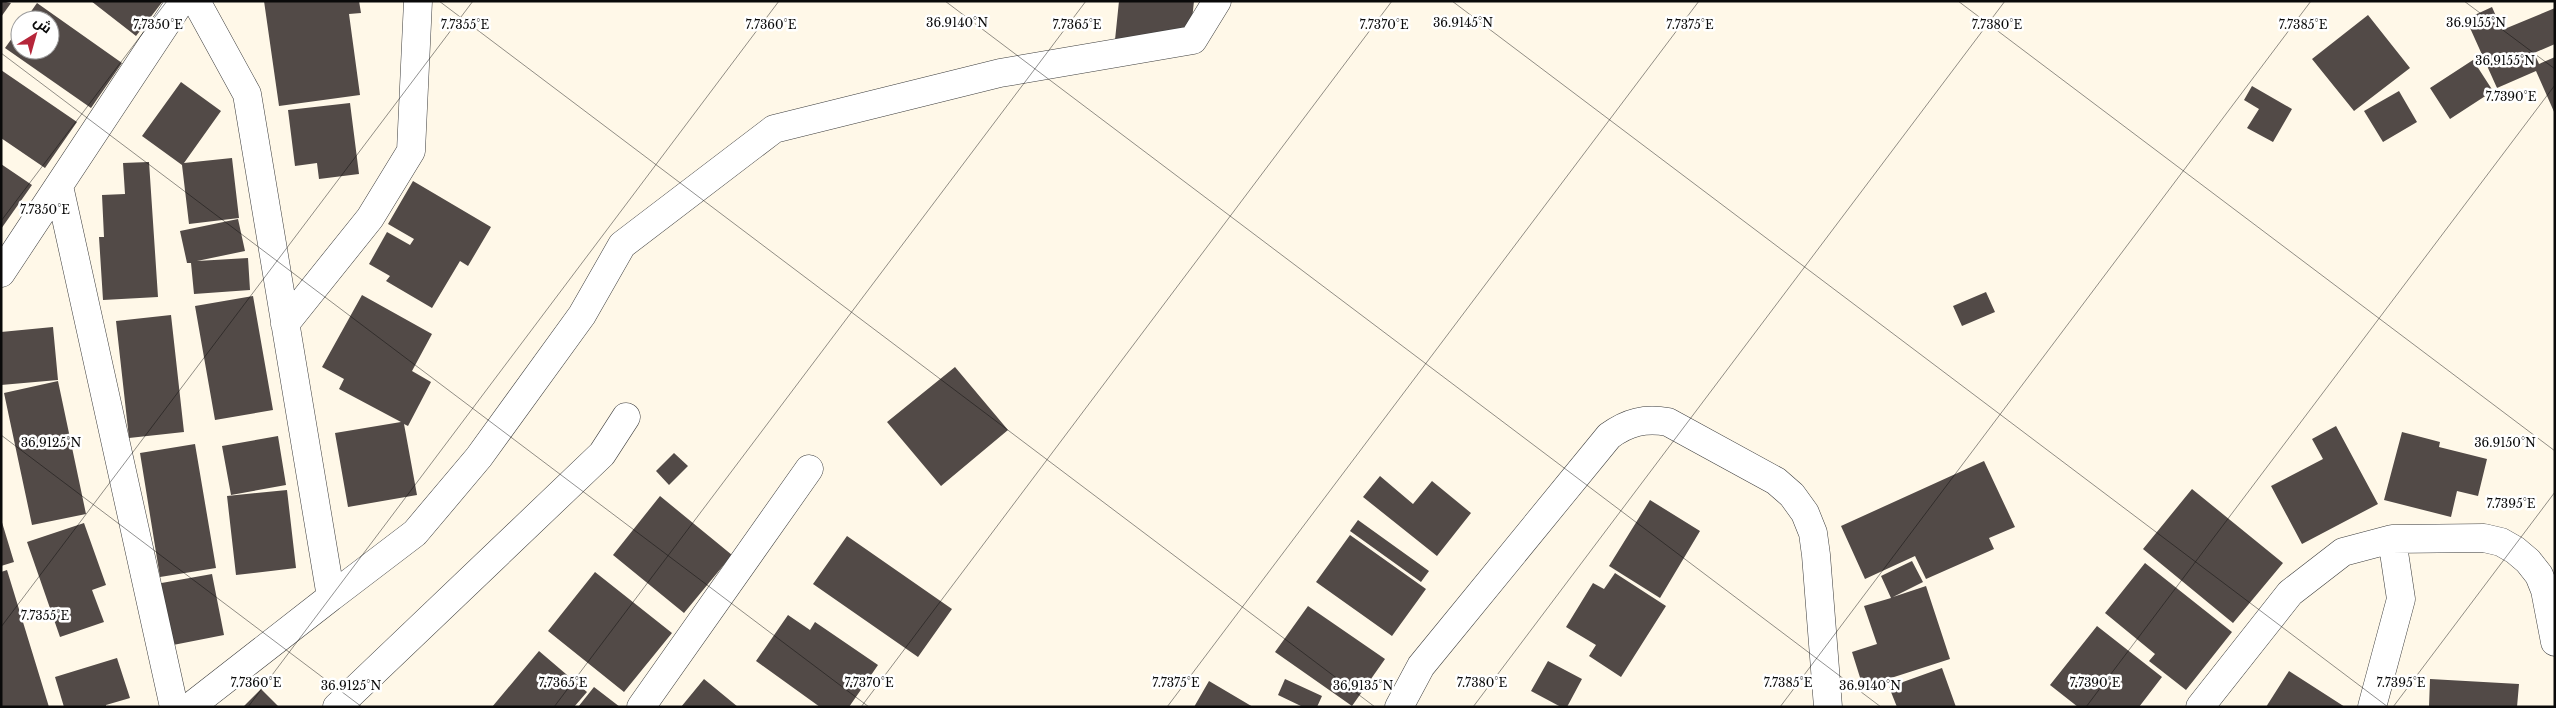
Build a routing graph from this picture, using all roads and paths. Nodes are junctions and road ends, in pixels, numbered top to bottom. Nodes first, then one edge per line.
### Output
1 (181, 1) edge
2 (196, 1) edge
3 (418, 1) edge
4 (1217, 1) edge
5 (58, 186) junction
6 (1, 273) edge
7 (285, 324) junction
8 (626, 417) dead end
9 (809, 469) dead end
10 (2392, 539) junction
11 (331, 597) junction
12 (2555, 642) edge
13 (174, 707) edge
14 (190, 707) edge
15 (337, 707) edge
16 (641, 707) edge
17 (1399, 707) edge
18 (1828, 707) edge
19 (2200, 707) edge
20 (2372, 707) edge

1 - 5 street
2 - 7 street
3 - 7 street
4 - 11 street
5 - 6 street
5 - 13 street
7 - 11 street
8 - 15 street
9 - 16 street
10 - 12 street
10 - 19 street
10 - 20 street
11 - 14 street
17 - 18 street

